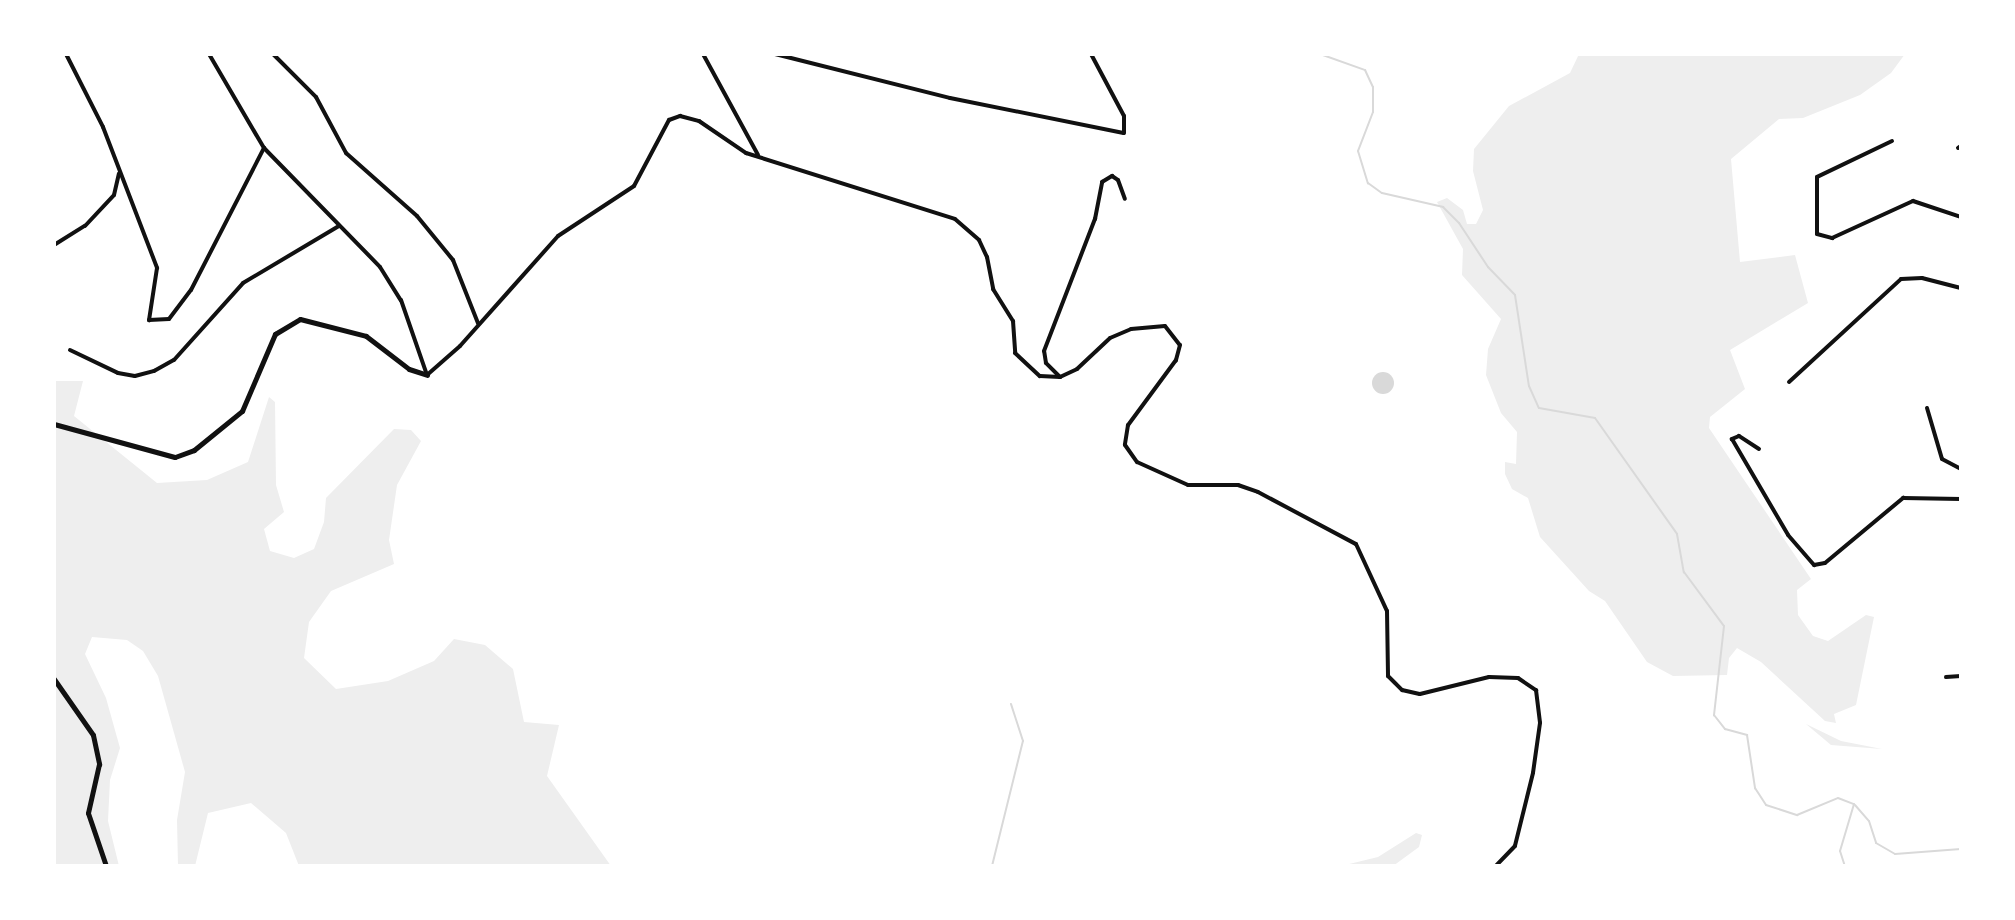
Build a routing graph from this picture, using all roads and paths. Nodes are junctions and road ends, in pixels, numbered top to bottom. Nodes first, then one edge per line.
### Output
1 (66, 54) edge
2 (209, 54) edge
3 (273, 54) edge
4 (703, 54) edge
5 (775, 54) edge
6 (1091, 54) edge
7 (1892, 141) dead end
8 (264, 148) junction
9 (760, 157) junction
10 (120, 172) junction
11 (1125, 199) dead end
12 (1961, 217) edge
13 (339, 226) junction
14 (54, 245) edge
15 (1961, 288) edge
16 (478, 323) junction
17 (70, 350) dead end
18 (427, 375) junction
19 (1060, 377) junction
20 (1789, 382) dead end
21 (1927, 408) dead end
22 (54, 424) edge
23 (1759, 449) dead end
24 (1961, 469) edge
25 (1961, 480) edge
26 (1961, 488) edge
27 (1961, 499) edge
28 (1961, 676) edge
29 (1946, 677) dead end
30 (54, 679) edge
31 (106, 866) edge
32 (1496, 866) edge

1 - 10 street
2 - 8 street
3 - 16 street
4 - 9 street
5 - 6 street
7 - 12 street
8 - 10 street
8 - 13 street
9 - 16 street
9 - 19 street
10 - 14 street
11 - 19 street
13 - 17 street
13 - 18 street
15 - 20 street
16 - 18 street
18 - 22 street
19 - 32 street
21 - 24 street
23 - 27 street
25 - 26 street
28 - 29 street
30 - 31 street

